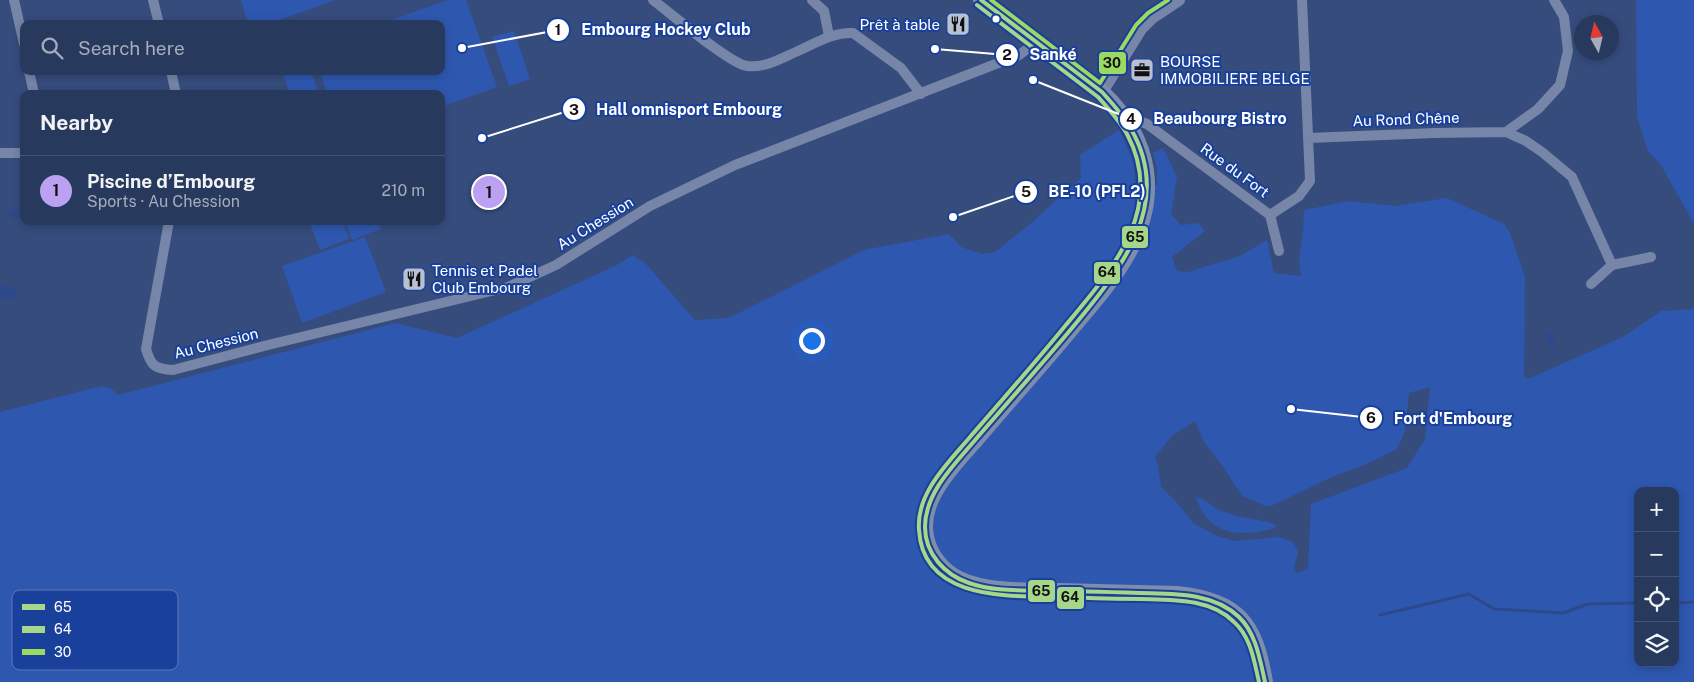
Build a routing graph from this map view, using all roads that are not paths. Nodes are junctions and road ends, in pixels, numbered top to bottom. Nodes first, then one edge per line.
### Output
1 (14, 0) edge
2 (153, 0) edge
3 (653, 0) edge
4 (812, 0) edge
5 (982, 0) edge
6 (1179, 0) edge
7 (1302, 0) edge
8 (1554, 0) edge
9 (158, 20) edge
10 (20, 26) edge
11 (829, 36) junction
12 (1037, 42) junction
13 (30, 75) edge
14 (172, 75) edge
15 (33, 90) edge
16 (175, 90) edge
17 (1102, 92) junction
18 (921, 94) junction
19 (1124, 118) junction
20 (1506, 132) junction
21 (1308, 138) junction
22 (0, 152) edge
23 (20, 153) edge
24 (1270, 215) junction
25 (168, 225) edge
26 (1279, 251) dead end
27 (1650, 257) dead end
28 (1612, 265) junction
29 (1591, 284) dead end
30 (1266, 682) edge

1 - 10 street
2 - 9 street
3 - 11 street
4 - 11 street
5 - 12 main road
6 - 17 street
7 - 21 street
8 - 20 street
11 - 18 street
12 - 17 main road
12 - 18 street, Au Chession
13 - 15 street
14 - 16 street
17 - 19 main road
18 - 25 street, Au Chession
19 - 24 street, Rue du Fort
19 - 30 main road
20 - 21 street, Au Rond Chêne
20 - 28 street, Au Rond Chêne
21 - 24 street
22 - 23 street
24 - 26 street, Rue du Fort
27 - 28 street
28 - 29 street

